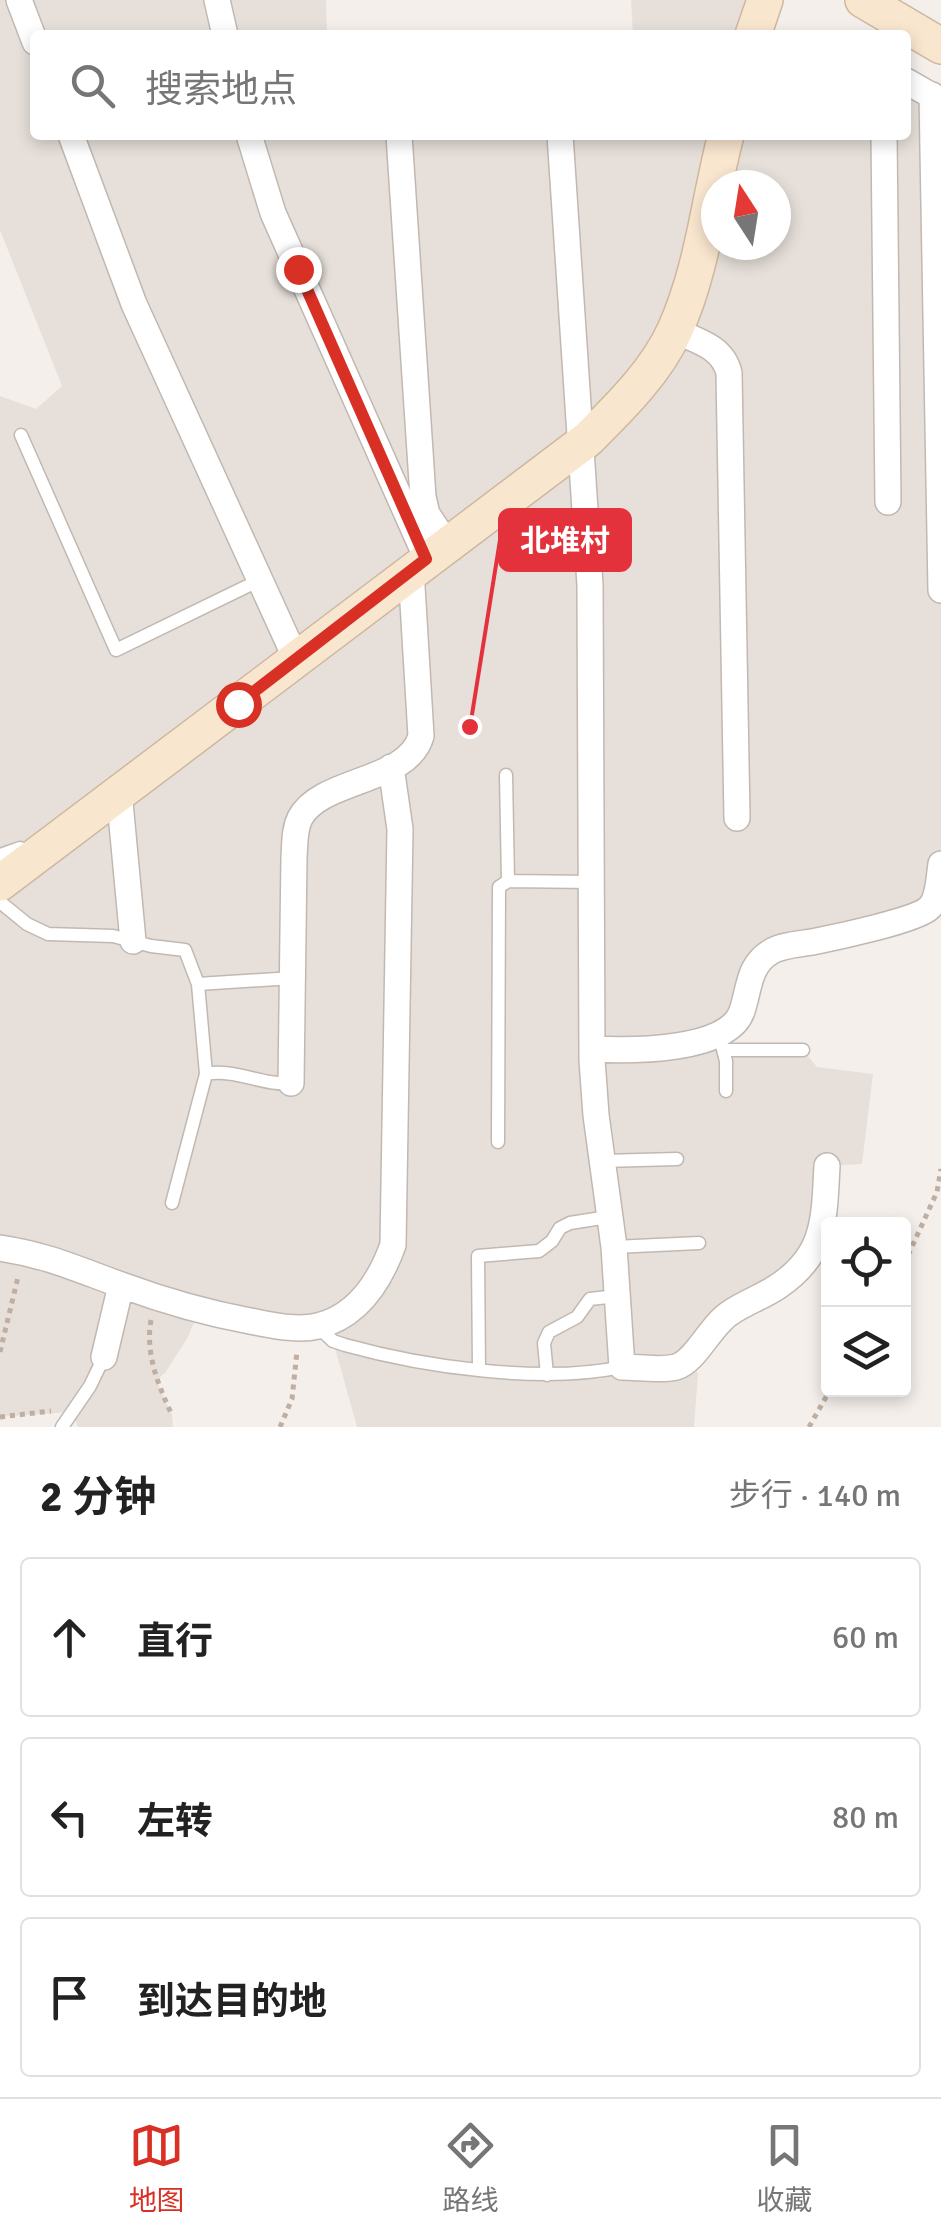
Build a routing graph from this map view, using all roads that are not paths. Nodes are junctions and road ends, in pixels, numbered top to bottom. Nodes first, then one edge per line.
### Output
1 (18, 0) edge
2 (218, 0) edge
3 (765, 0) edge
4 (863, 0) edge
5 (30, 30) edge
6 (224, 30) edge
7 (755, 30) edge
8 (941, 46) edge
9 (911, 84) edge
10 (936, 98) edge
11 (73, 140) edge
12 (251, 140) edge
13 (399, 140) edge
14 (560, 140) edge
15 (725, 140) edge
16 (884, 140) edge
17 (675, 331) junction
18 (21, 435) dead end
19 (582, 443) junction
20 (888, 502) dead end
21 (428, 558) junction
22 (260, 580) junction
23 (941, 590) edge
24 (296, 659) junction
25 (391, 767) junction
26 (506, 774) dead end
27 (119, 792) junction
28 (737, 818) dead end
29 (39, 853) junction
30 (0, 855) edge
31 (941, 864) edge
32 (508, 880) junction
33 (592, 882) junction
34 (0, 883) edge
35 (0, 902) edge
36 (133, 940) junction
37 (292, 978) junction
38 (198, 984) junction
39 (722, 1043) junction
40 (592, 1049) junction
41 (803, 1050) dead end
42 (206, 1074) junction
43 (291, 1083) joint
44 (726, 1090) dead end
45 (498, 1142) dead end
46 (677, 1159) dead end
47 (602, 1161) junction
48 (826, 1166) dead end
49 (172, 1203) dead end
50 (608, 1217) junction
51 (700, 1243) dead end
52 (614, 1247) junction
53 (12, 1250) edge
54 (121, 1285) junction
55 (617, 1296) junction
56 (307, 1327) junction
57 (104, 1357) joint
58 (622, 1367) junction
59 (479, 1368) junction
60 (547, 1376) junction
61 (62, 1427) edge

1 - 5 street
2 - 6 street
3 - 7 street
4 - 8 street
9 - 10 street
10 - 23 street
11 - 22 street
12 - 21 street
13 - 21 street
14 - 19 street
15 - 17 street
16 - 20 street
17 - 19 street
17 - 28 street
18 - 22 lane
19 - 21 street
19 - 33 street
21 - 24 street
21 - 25 street
22 - 24 street
24 - 27 street
25 - 37 street
25 - 56 street
26 - 32 lane
27 - 29 street
27 - 36 street
29 - 30 lane
29 - 34 street
31 - 39 street
32 - 33 lane
32 - 45 lane
33 - 40 street
35 - 36 lane
36 - 38 lane
37 - 38 lane
37 - 43 street
38 - 42 lane
39 - 40 street
39 - 41 lane
39 - 44 lane
40 - 47 street
42 - 43 lane
42 - 49 lane
46 - 47 lane
47 - 50 street
48 - 58 street
50 - 52 street
50 - 59 lane
51 - 52 lane
52 - 55 street
53 - 54 street
54 - 56 street
54 - 57 street
55 - 58 street
55 - 60 lane
56 - 59 lane
57 - 61 lane
58 - 60 lane
59 - 60 lane

